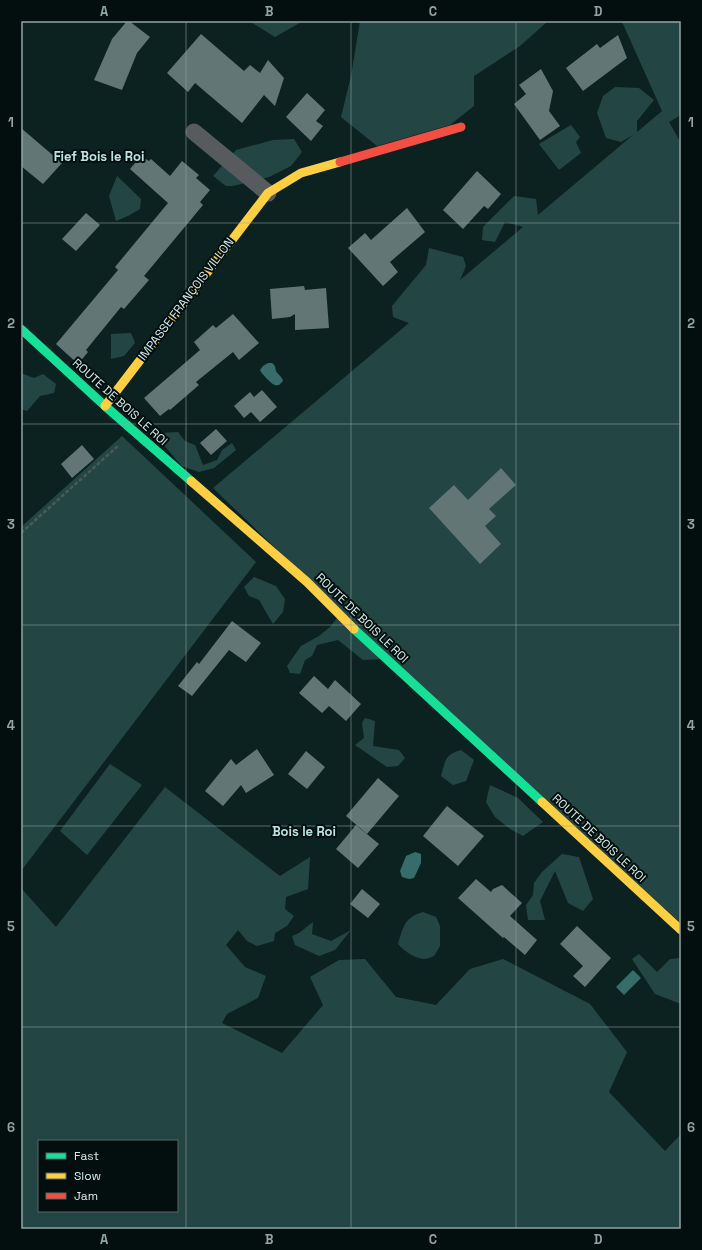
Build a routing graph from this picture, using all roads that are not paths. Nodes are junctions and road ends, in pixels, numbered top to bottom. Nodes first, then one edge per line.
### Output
1 (461, 127) dead end
2 (194, 132) dead end
3 (268, 193) junction
4 (21, 329) edge
5 (105, 406) junction
6 (681, 930) edge

1 - 3 street, IMPASSE FRANÇOIS VILLON
2 - 3 street
3 - 5 street, IMPASSE FRANÇOIS VILLON
4 - 5 street, ROUTE DE BOIS LE ROI
5 - 6 street, ROUTE DE BOIS LE ROI

